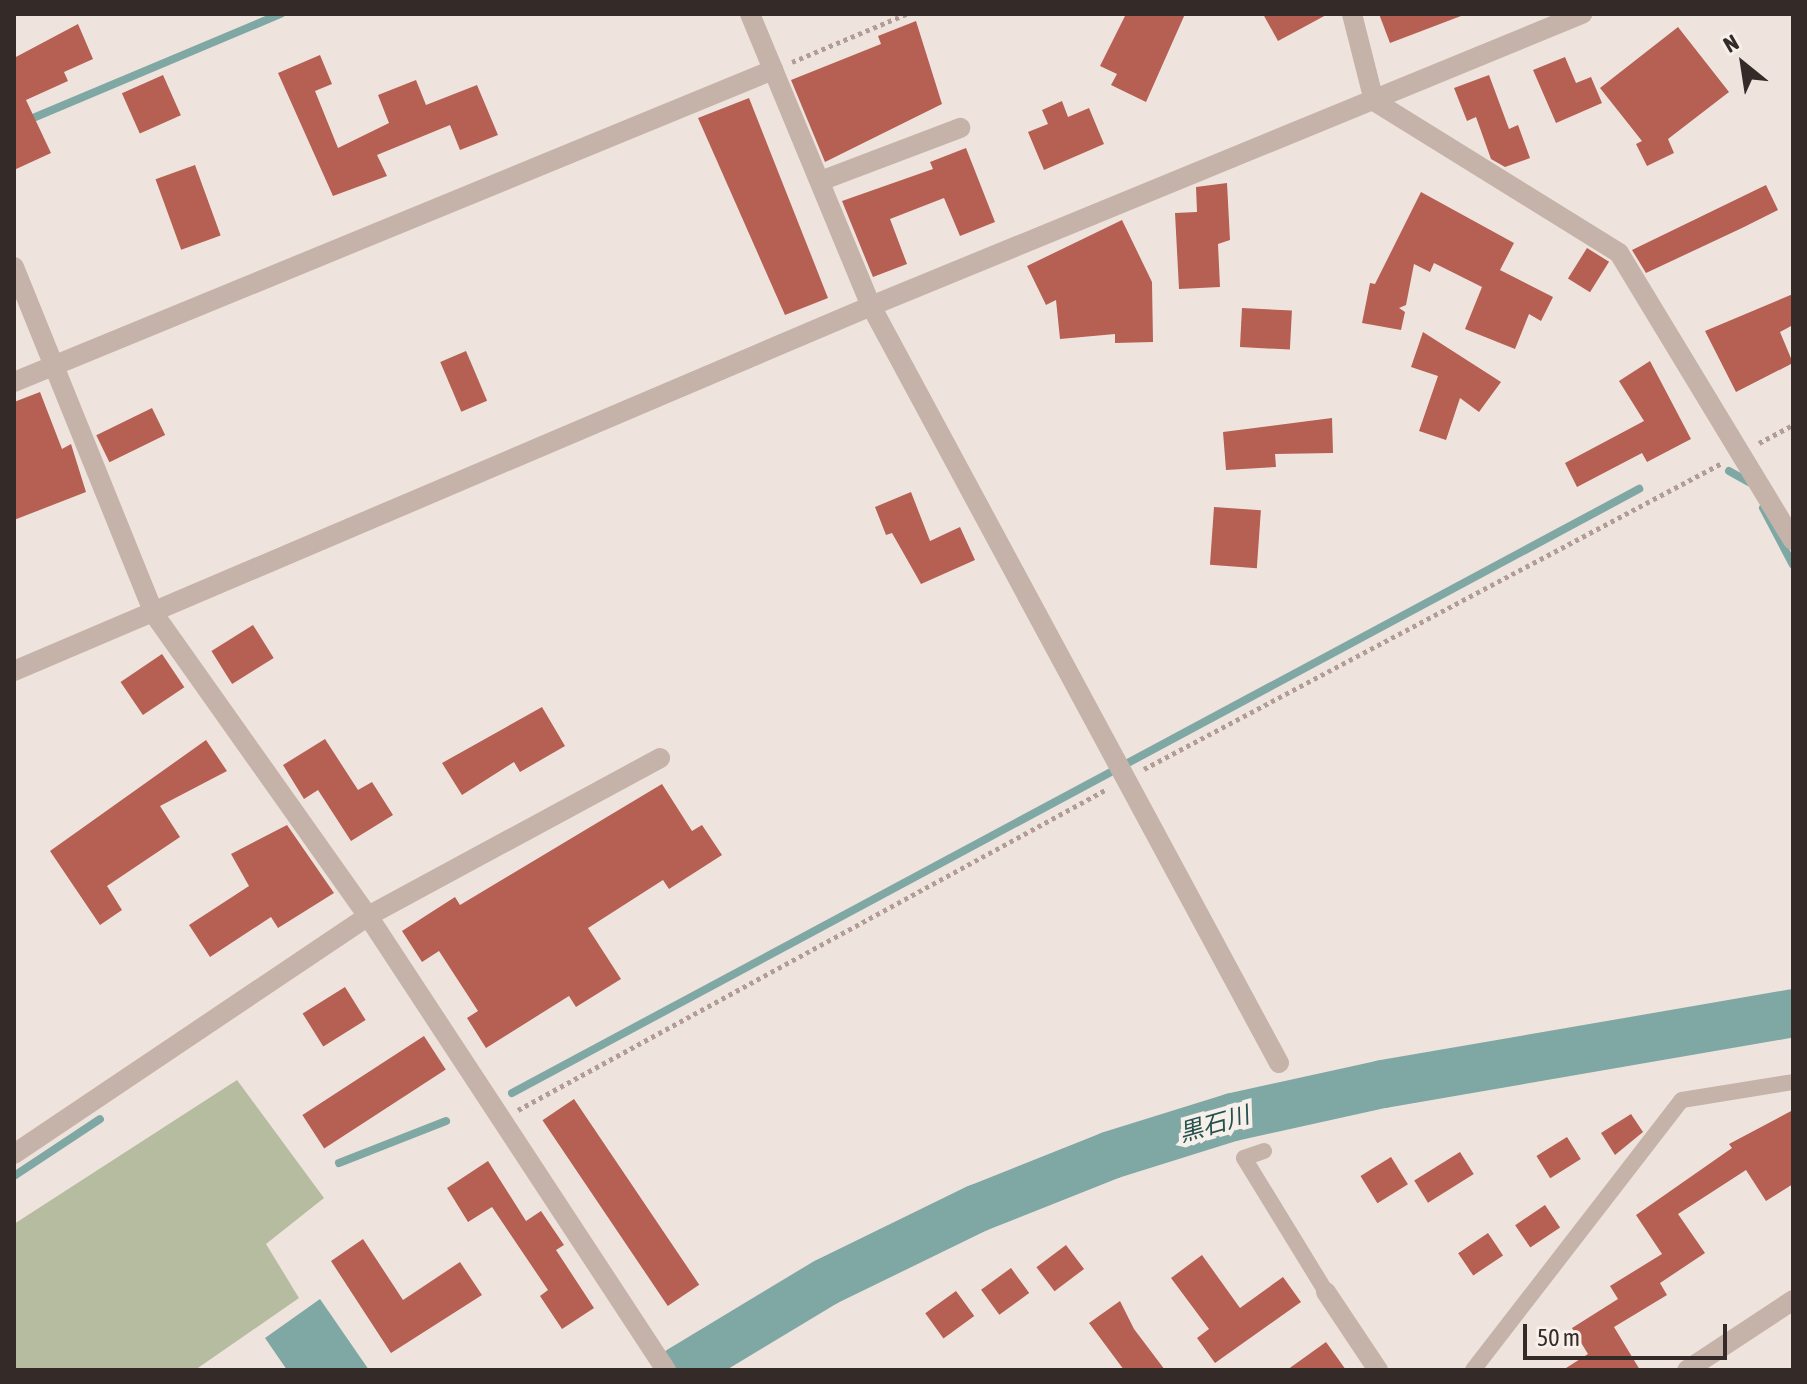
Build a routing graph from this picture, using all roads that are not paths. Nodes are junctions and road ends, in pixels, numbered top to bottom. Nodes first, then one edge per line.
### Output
1 (750, 14) edge
2 (1352, 14) edge
3 (1582, 14) edge
4 (773, 70) junction
5 (1374, 101) junction
6 (960, 128) dead end
7 (823, 180) junction
8 (14, 267) edge
9 (871, 306) junction
10 (55, 365) junction
11 (14, 382) edge
12 (1793, 540) edge
13 (154, 614) junction
14 (14, 671) edge
15 (660, 758) dead end
16 (368, 916) junction
17 (1279, 1063) dead end
18 (1793, 1082) edge
19 (1264, 1151) dead end
20 (14, 1154) edge
21 (1326, 1292) joint
22 (1793, 1300) edge
23 (666, 1370) edge
24 (1378, 1370) edge
25 (1473, 1370) edge
26 (1687, 1370) edge

1 - 4 street
2 - 5 street
3 - 5 street
4 - 7 street
4 - 10 street
5 - 9 street
5 - 12 street
6 - 7 street
7 - 9 street
8 - 10 street
9 - 13 street
9 - 17 street
10 - 11 street
10 - 13 street
13 - 14 street
13 - 16 street
15 - 16 street
16 - 20 street
16 - 23 street
18 - 25 lane
19 - 21 lane
21 - 24 street
22 - 26 street

